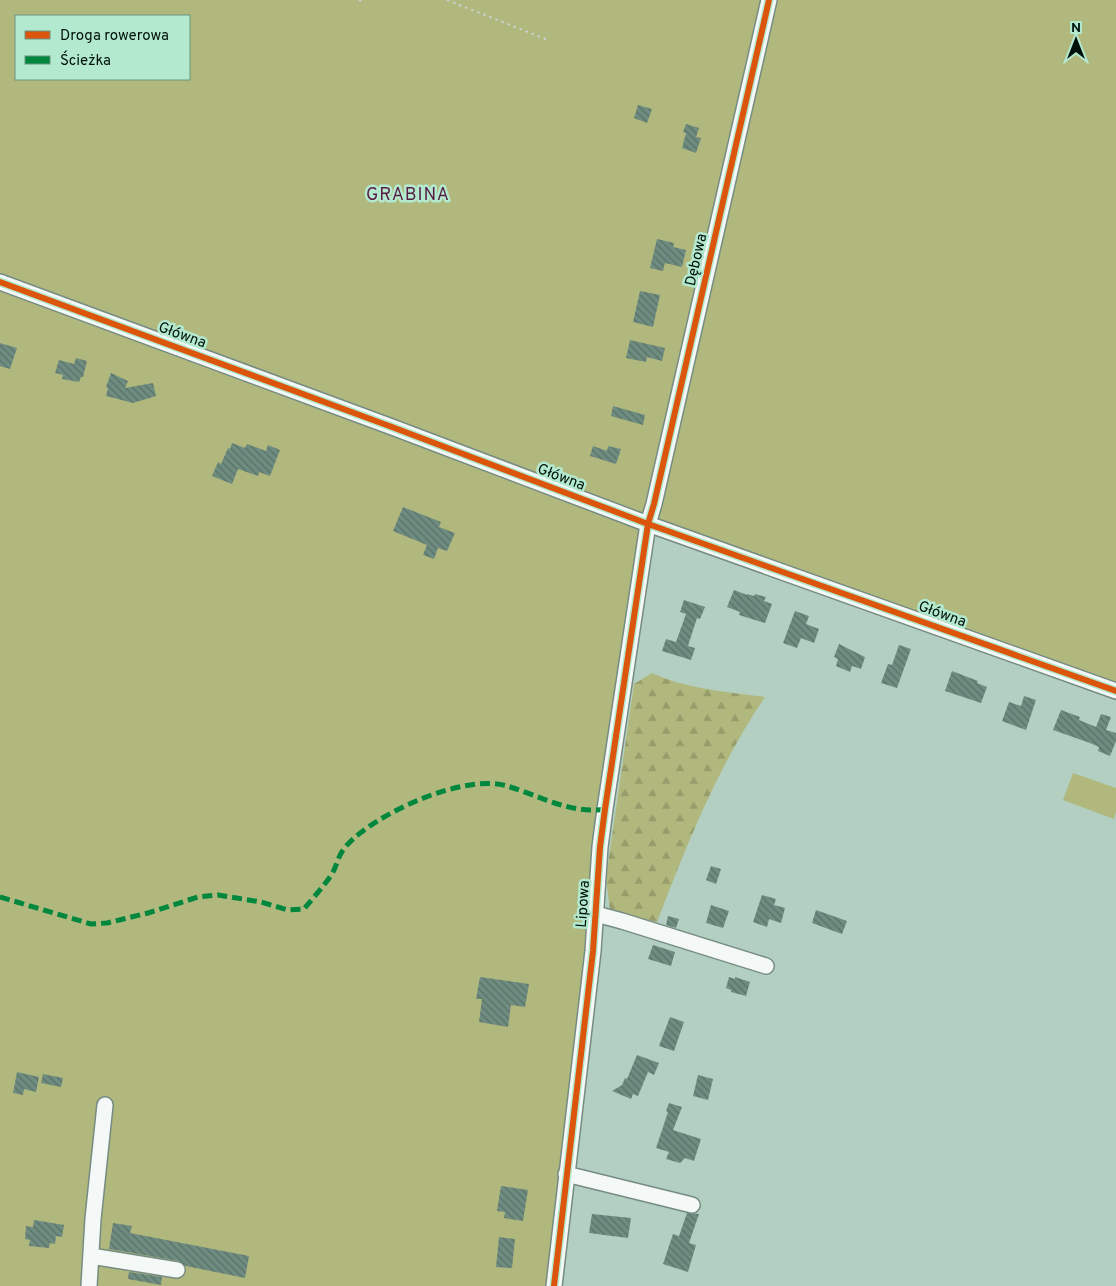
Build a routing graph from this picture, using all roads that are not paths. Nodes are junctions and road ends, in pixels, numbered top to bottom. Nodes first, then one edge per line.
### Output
1 (770, 0) edge
2 (0, 282) edge
3 (648, 524) junction
4 (1116, 691) edge
5 (596, 914) junction
6 (766, 966) dead end
7 (105, 1106) dead end
8 (566, 1174) junction
9 (692, 1205) dead end
10 (91, 1256) junction
11 (177, 1270) dead end
12 (89, 1286) edge
13 (554, 1286) edge

1 - 3 street, Dębowa
2 - 3 street, Główna
3 - 4 street, Główna
3 - 5 street, Lipowa
5 - 6 street
5 - 8 street, Lipowa
7 - 10 street
8 - 9 street
8 - 13 street, Lipowa
10 - 11 street
10 - 12 street

